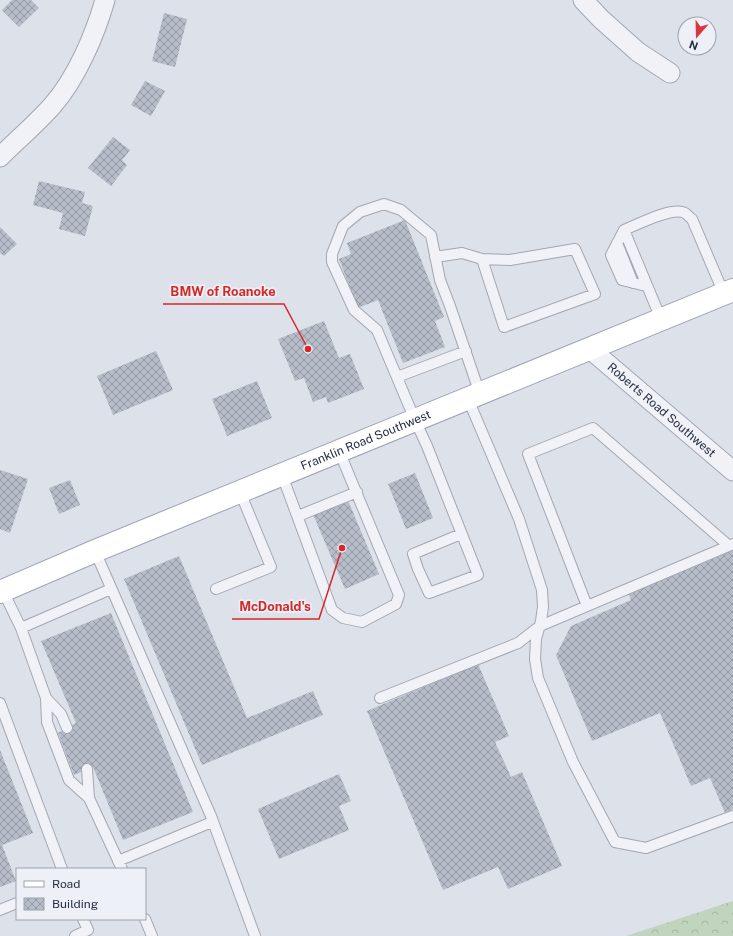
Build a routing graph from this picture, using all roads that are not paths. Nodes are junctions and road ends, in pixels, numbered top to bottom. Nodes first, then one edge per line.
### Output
1 (105, 0) edge
2 (583, 0) edge
3 (670, 73) dead end
4 (0, 157) edge
5 (624, 230) junction
6 (435, 258) junction
7 (482, 259) junction
8 (646, 286) junction
9 (729, 292) edge
10 (661, 319) junction
11 (590, 348) junction
12 (466, 351) junction
13 (397, 377) junction
14 (474, 396) junction
15 (415, 420) junction
16 (339, 451) junction
17 (733, 470) edge
18 (282, 475) junction
19 (240, 492) junction
20 (357, 492) junction
21 (298, 516) junction
22 (461, 534) junction
23 (731, 544) edge
24 (95, 551) junction
25 (111, 589) junction
26 (216, 589) dead end
27 (2, 591) edge
28 (587, 606) junction
29 (540, 626) junction
30 (21, 628) junction
31 (46, 698) junction
32 (380, 698) dead end
33 (0, 703) edge
34 (67, 728) dead end
35 (87, 769) dead end
36 (89, 798) junction
37 (733, 816) edge
38 (212, 822) junction
39 (120, 865) edge
40 (62, 868) edge
41 (16, 902) edge
42 (0, 910) edge
43 (83, 920) edge
44 (145, 920) edge
45 (75, 936) edge
46 (152, 936) edge
47 (255, 936) edge

1 - 4 street
2 - 3 street
5 - 8 lane
5 - 8 lane
5 - 9 lane
6 - 7 lane
6 - 12 lane
6 - 13 lane
7 - 7 lane
8 - 10 lane
9 - 10 main road, Franklin Road Southwest
10 - 11 main road, Franklin Road Southwest
11 - 14 main road, Franklin Road Southwest
11 - 17 street, Roberts Road Southwest
12 - 13 lane
12 - 14 lane
13 - 15 lane
14 - 15 main road, Franklin Road Southwest
14 - 29 lane
15 - 16 main road, Franklin Road Southwest
15 - 22 lane
16 - 18 main road, Franklin Road Southwest
16 - 20 lane
18 - 19 main road, Franklin Road Southwest
18 - 21 lane
19 - 24 main road, Franklin Road Southwest
19 - 26 lane
20 - 21 lane
20 - 21 lane
22 - 22 lane
23 - 28 lane
23 - 28 lane
24 - 25 lane
24 - 27 main road, Franklin Road Southwest
25 - 30 lane
25 - 38 lane
27 - 30 lane
28 - 29 lane
29 - 32 lane
29 - 37 lane
30 - 31 lane
31 - 34 lane
31 - 36 lane
33 - 40 lane
35 - 36 lane
36 - 39 lane
38 - 39 lane
38 - 47 lane
41 - 42 lane
43 - 45 lane
44 - 46 lane

